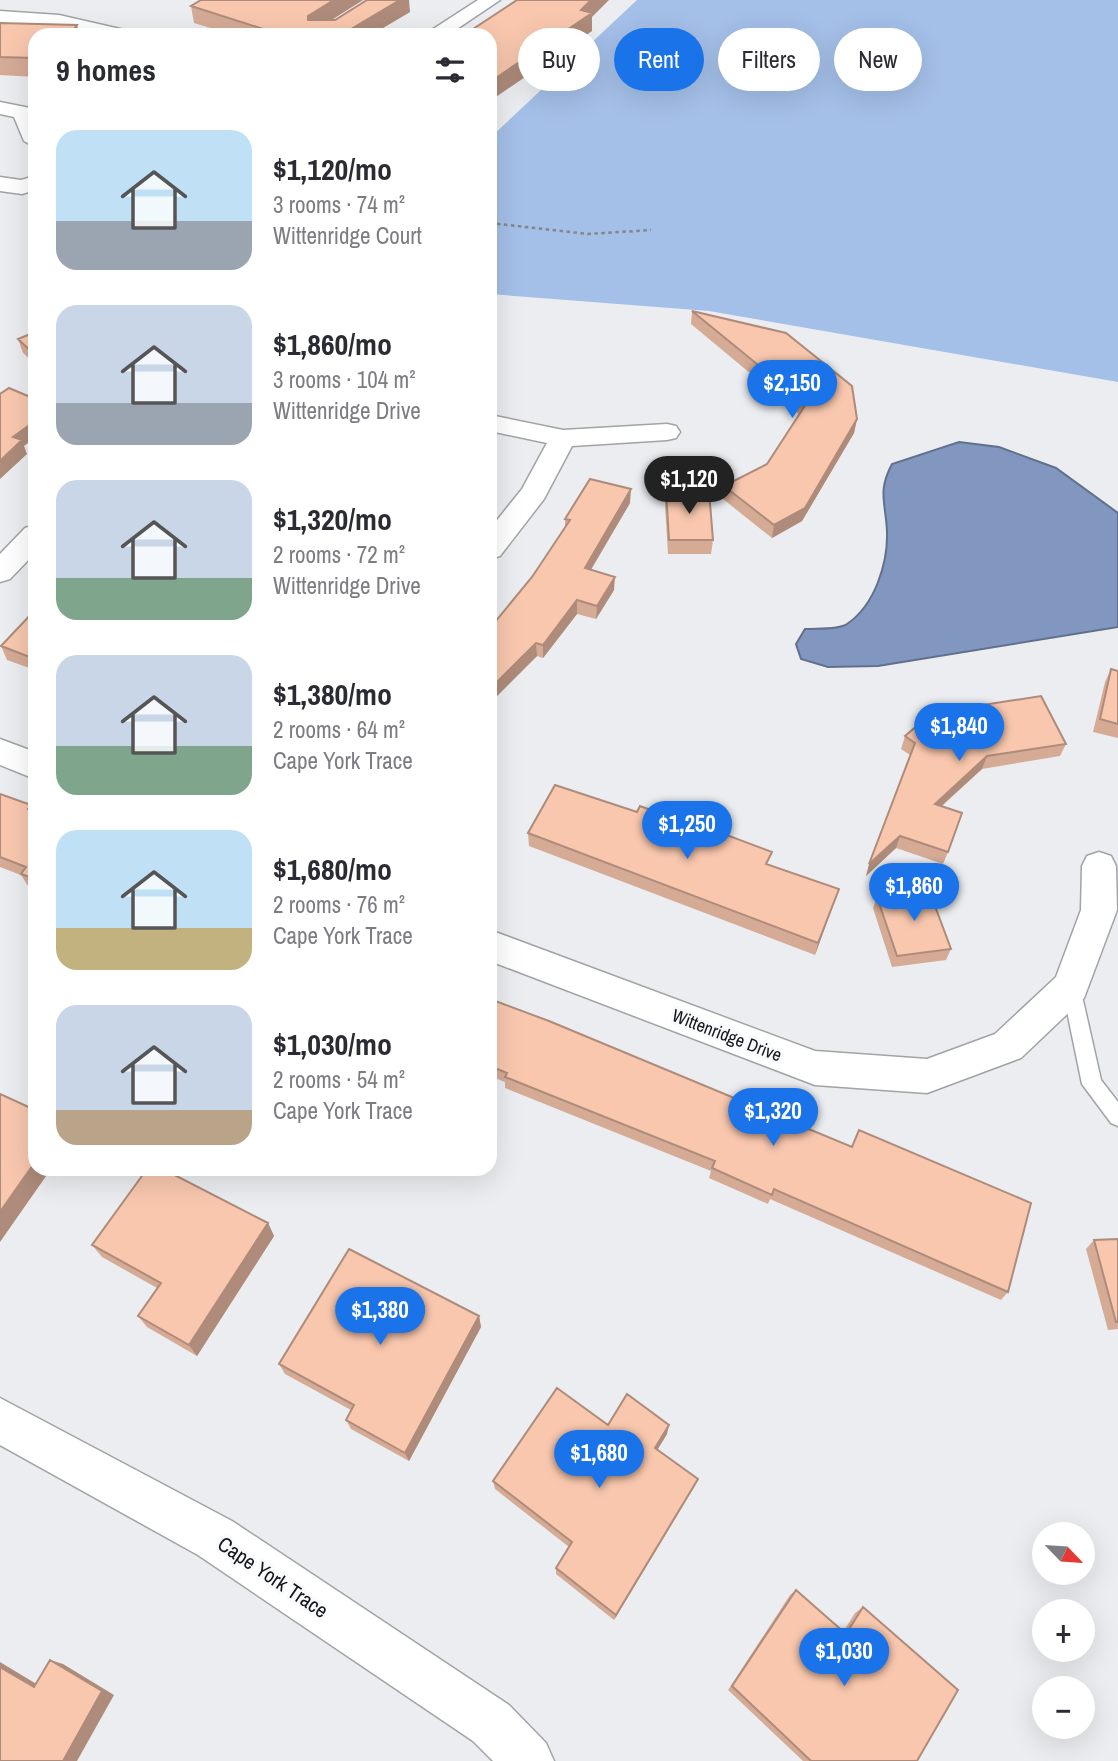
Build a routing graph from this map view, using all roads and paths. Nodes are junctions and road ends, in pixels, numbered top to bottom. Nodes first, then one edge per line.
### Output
1 (40, 0) edge
2 (491, 0) edge
3 (0, 17) edge
4 (27, 17) junction
5 (85, 28) edge
6 (445, 28) edge
7 (0, 108) edge
8 (28, 124) edge
9 (0, 184) edge
10 (28, 185) edge
11 (497, 222) edge
12 (651, 230) dead end
13 (497, 424) edge
14 (667, 432) dead end
15 (563, 438) junction
16 (497, 540) edge
17 (28, 542) edge
18 (0, 572) edge
19 (0, 751) edge
20 (28, 763) edge
21 (1099, 866) dead end
22 (497, 947) edge
23 (1071, 987) junction
24 (1118, 1118) edge
25 (0, 1420) edge
26 (528, 1761) edge

1 - 4 street
2 - 6 street
3 - 4 street
4 - 5 street
7 - 8 street
9 - 10 street
11 - 12 path
13 - 15 street
14 - 15 street
15 - 16 street
17 - 18 street
19 - 20 street
21 - 23 street, Wittenridge Drive
22 - 23 street, Wittenridge Drive
23 - 24 lane
25 - 26 street, Cape York Trace

